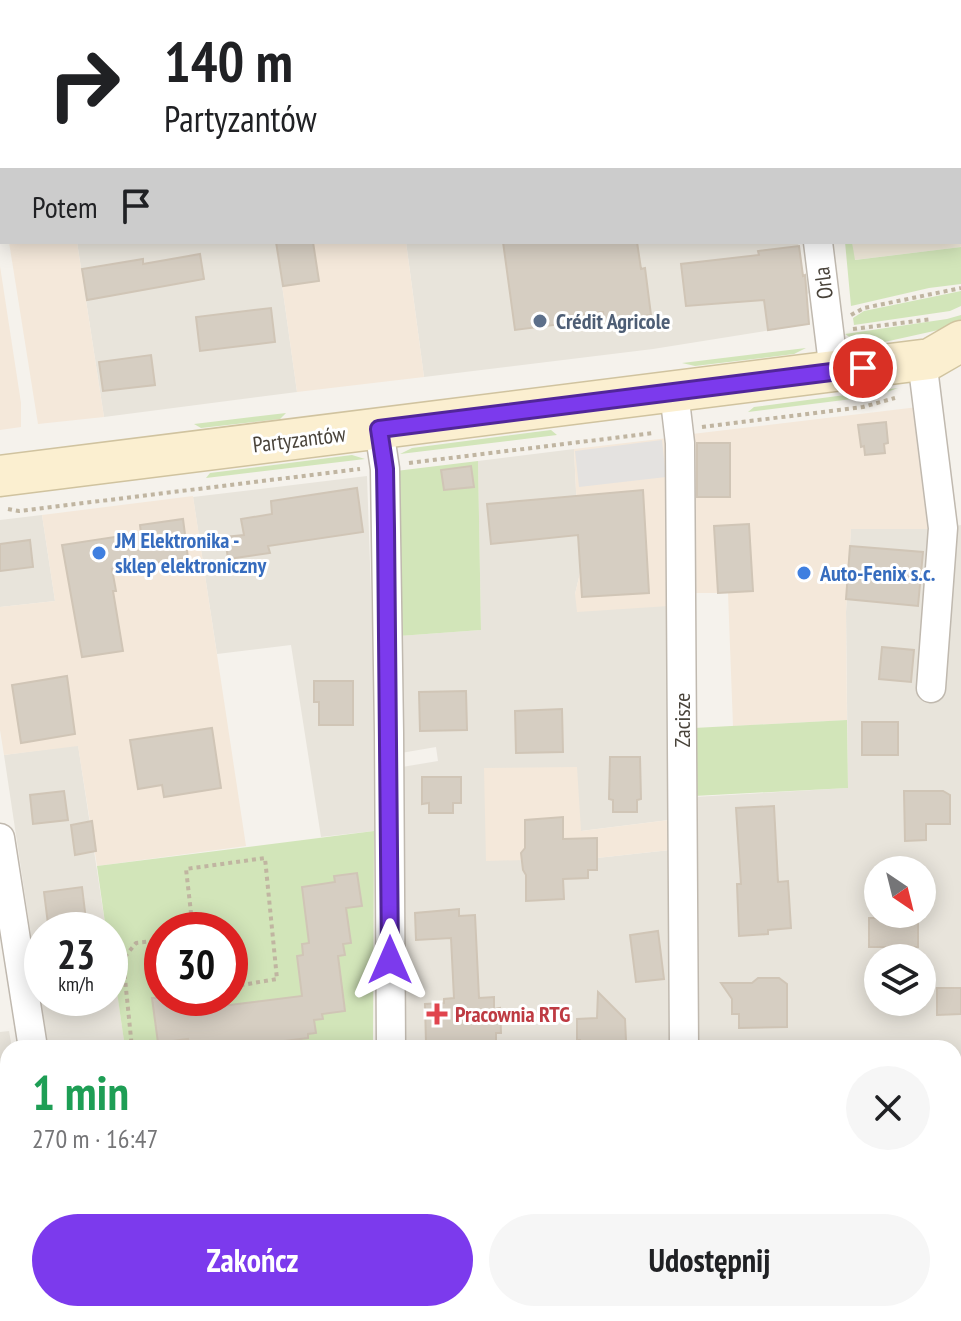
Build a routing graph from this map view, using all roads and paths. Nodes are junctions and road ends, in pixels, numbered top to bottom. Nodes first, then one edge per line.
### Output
1 (818, 244) edge
2 (961, 288) edge
3 (849, 317) dead end
4 (843, 331) dead end
5 (943, 349) edge
6 (834, 372) junction
7 (880, 403) dead end
8 (676, 411) junction
9 (382, 447) junction
10 (1, 490) edge
11 (931, 688) dead end
12 (0, 838) edge
13 (191, 912) edge
14 (144, 942) edge
15 (128, 953) edge
16 (248, 984) edge
17 (128, 1008) edge
18 (32, 1040) edge
19 (131, 1040) edge
20 (391, 1040) edge
21 (684, 1040) edge

1 - 6 street, Orla
2 - 3 path
4 - 5 path
5 - 6 main road, Partyzantów
5 - 11 street
6 - 8 main road, Partyzantów
7 - 8 path
8 - 9 main road, Partyzantów
8 - 9 path
8 - 21 street, Zacisze
9 - 10 main road, Partyzantów
9 - 10 path
9 - 20 street
12 - 18 street
13 - 16 path
14 - 15 path
17 - 19 path

